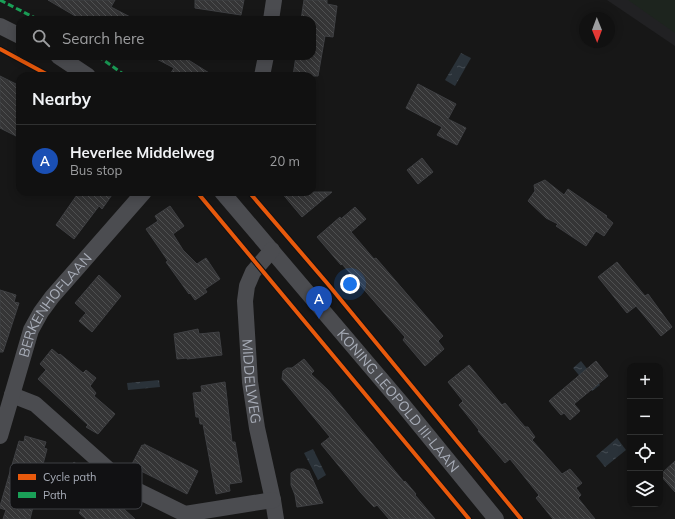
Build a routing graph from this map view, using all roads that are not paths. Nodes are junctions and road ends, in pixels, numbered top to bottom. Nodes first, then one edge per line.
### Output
1 (274, 0) edge
2 (272, 16) edge
3 (0, 26) edge
4 (16, 34) edge
5 (64, 60) edge
6 (265, 60) edge
7 (82, 72) edge
8 (263, 72) edge
9 (140, 196) edge
10 (231, 196) edge
11 (272, 250) junction
12 (12, 395) junction
13 (0, 436) edge
14 (101, 463) edge
15 (142, 493) edge
16 (273, 500) junction
17 (276, 519) edge
18 (496, 519) edge

1 - 2 street
3 - 4 street
5 - 7 street
6 - 8 street
9 - 12 street, BERKENHOFLAAN
10 - 11 street, KONING LEOPOLD III-LAAN
11 - 16 street, MIDDELWEG
11 - 18 street, KONING LEOPOLD III-LAAN
12 - 13 street, BERKENHOFLAAN
12 - 14 street
15 - 16 street
16 - 17 street, MIDDELWEG

